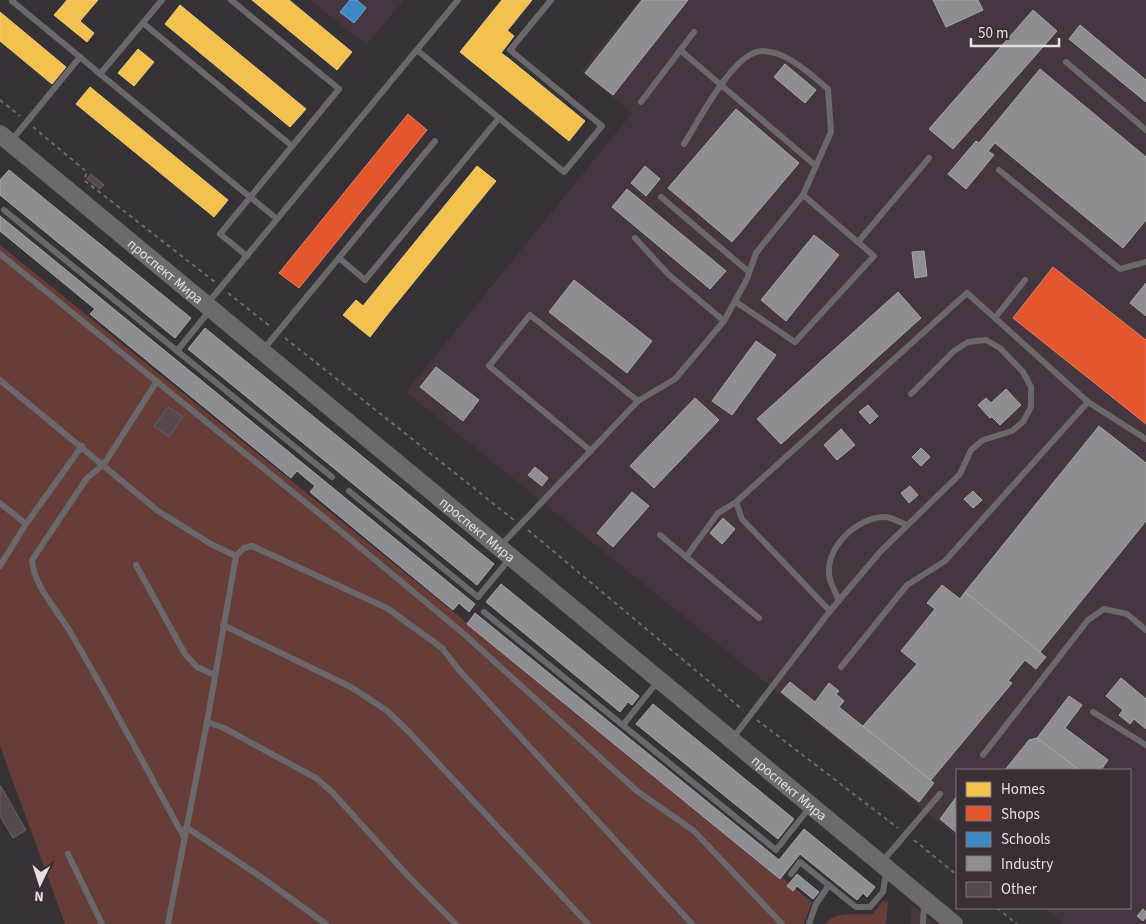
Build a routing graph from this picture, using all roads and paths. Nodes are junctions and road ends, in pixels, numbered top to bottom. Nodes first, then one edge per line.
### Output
1 (12, 0) edge
2 (162, 0) edge
3 (231, 0) edge
4 (458, 0) edge
5 (551, 0) edge
6 (143, 23) junction
7 (694, 32) dead end
8 (417, 50) junction
9 (680, 50) junction
10 (80, 57) junction
11 (1066, 62) dead end
12 (100, 74) junction
13 (720, 85) junction
14 (0, 100) edge
15 (641, 102) dead end
16 (499, 118) junction
17 (27, 122) junction
18 (1146, 130) edge
19 (5, 138) edge
20 (435, 142) dead end
21 (684, 144) dead end
22 (292, 146) junction
23 (929, 158) dead end
24 (816, 166) junction
25 (999, 170) dead end
26 (803, 195) junction
27 (250, 197) junction
28 (661, 197) dead end
29 (4, 210) dead end
30 (277, 219) junction
31 (635, 238) dead end
32 (858, 242) junction
33 (0, 254) edge
34 (247, 256) junction
35 (339, 258) junction
36 (1146, 262) edge
37 (749, 272) junction
38 (1025, 280) dead end
39 (221, 287) junction
40 (736, 302) junction
41 (209, 307) junction
42 (996, 318) junction
43 (724, 321) junction
44 (278, 332) junction
45 (177, 351) junction
46 (262, 351) junction
47 (0, 380) edge
48 (157, 381) junction
49 (912, 394) dead end
50 (638, 401) junction
51 (1088, 402) junction
52 (1146, 440) edge
53 (82, 446) junction
54 (591, 451) junction
55 (104, 464) junction
56 (332, 478) dead end
57 (348, 492) dead end
58 (736, 502) junction
59 (0, 503) edge
60 (26, 524) junction
61 (521, 525) junction
62 (907, 525) junction
63 (660, 535) dead end
64 (505, 552) junction
65 (236, 556) junction
66 (686, 557) junction
67 (136, 565) dead end
68 (0, 566) edge
69 (839, 601) junction
70 (830, 611) junction
71 (484, 612) dead end
72 (759, 618) dead end
73 (223, 625) junction
74 (1146, 630) edge
75 (842, 667) dead end
76 (215, 675) junction
77 (659, 680) junction
78 (1094, 712) dead end
79 (750, 716) junction
80 (207, 722) junction
81 (622, 725) junction
82 (732, 740) junction
83 (1146, 745) edge
84 (983, 756) dead end
85 (940, 794) dead end
86 (811, 806) junction
87 (186, 827) junction
88 (906, 834) junction
89 (184, 837) junction
90 (68, 854) dead end
91 (884, 866) junction
92 (791, 874) dead end
93 (956, 874) edge
94 (828, 885) junction
95 (924, 900) junction
96 (998, 909) edge
97 (102, 924) edge
98 (168, 924) edge
99 (326, 924) edge
100 (456, 924) edge
101 (588, 924) edge
102 (692, 924) edge
103 (782, 924) edge
104 (809, 924) edge
105 (923, 924) edge
106 (954, 924) edge
107 (1017, 924) edge

1 - 10 lane
2 - 6 lane
3 - 22 lane
4 - 8 lane
5 - 16 lane
6 - 12 lane
6 - 22 lane
7 - 9 lane
8 - 16 lane
8 - 30 lane
9 - 13 lane
9 - 15 lane
10 - 12 lane
10 - 17 lane
11 - 18 lane
12 - 27 lane
13 - 21 lane
13 - 24 lane
13 - 24 lane
14 - 17 path
16 - 35 lane
17 - 19 lane
17 - 39 path
19 - 41 street, проспект Мира
20 - 35 lane
22 - 27 lane
23 - 32 lane
24 - 26 lane
25 - 36 lane
26 - 32 lane
26 - 37 lane
27 - 30 lane
27 - 34 lane
28 - 37 lane
29 - 45 lane
30 - 34 lane
31 - 43 lane
32 - 40 lane
33 - 48 lane
34 - 39 lane
35 - 44 lane
37 - 40 lane
38 - 42 lane
39 - 41 lane
39 - 44 path
40 - 43 lane
41 - 45 lane
41 - 46 street, проспект Мира
42 - 51 lane
42 - 58 lane
43 - 50 lane
44 - 46 lane
44 - 61 path
45 - 56 lane
46 - 64 street, проспект Мира
47 - 53 lane
48 - 55 lane
48 - 103 lane
49 - 62 lane
50 - 54 lane
50 - 54 lane
51 - 52 lane
51 - 75 lane
53 - 55 lane
53 - 60 lane
54 - 61 lane
55 - 65 lane
55 - 89 lane
57 - 64 lane
58 - 66 lane
58 - 70 lane
59 - 60 lane
60 - 68 lane
61 - 64 lane
61 - 79 path
62 - 69 lane
62 - 69 lane
63 - 66 lane
64 - 77 street, проспект Мира
65 - 73 lane
65 - 102 lane
66 - 72 lane
67 - 76 lane
69 - 70 lane
70 - 79 lane
71 - 81 lane
73 - 76 lane
73 - 101 lane
74 - 84 lane
76 - 80 lane
77 - 81 lane
77 - 82 street, проспект Мира
78 - 83 lane
79 - 82 lane
79 - 88 path
80 - 87 lane
80 - 100 lane
81 - 86 lane
82 - 86 street, проспект Мира
85 - 88 lane
86 - 91 street, проспект Мира
87 - 89 lane
87 - 99 lane
88 - 91 lane
88 - 93 path
89 - 98 lane
90 - 97 lane
91 - 94 lane
91 - 95 street, проспект Мира
92 - 94 lane
94 - 104 lane
95 - 105 lane
95 - 106 street, проспект Мира
96 - 107 path

